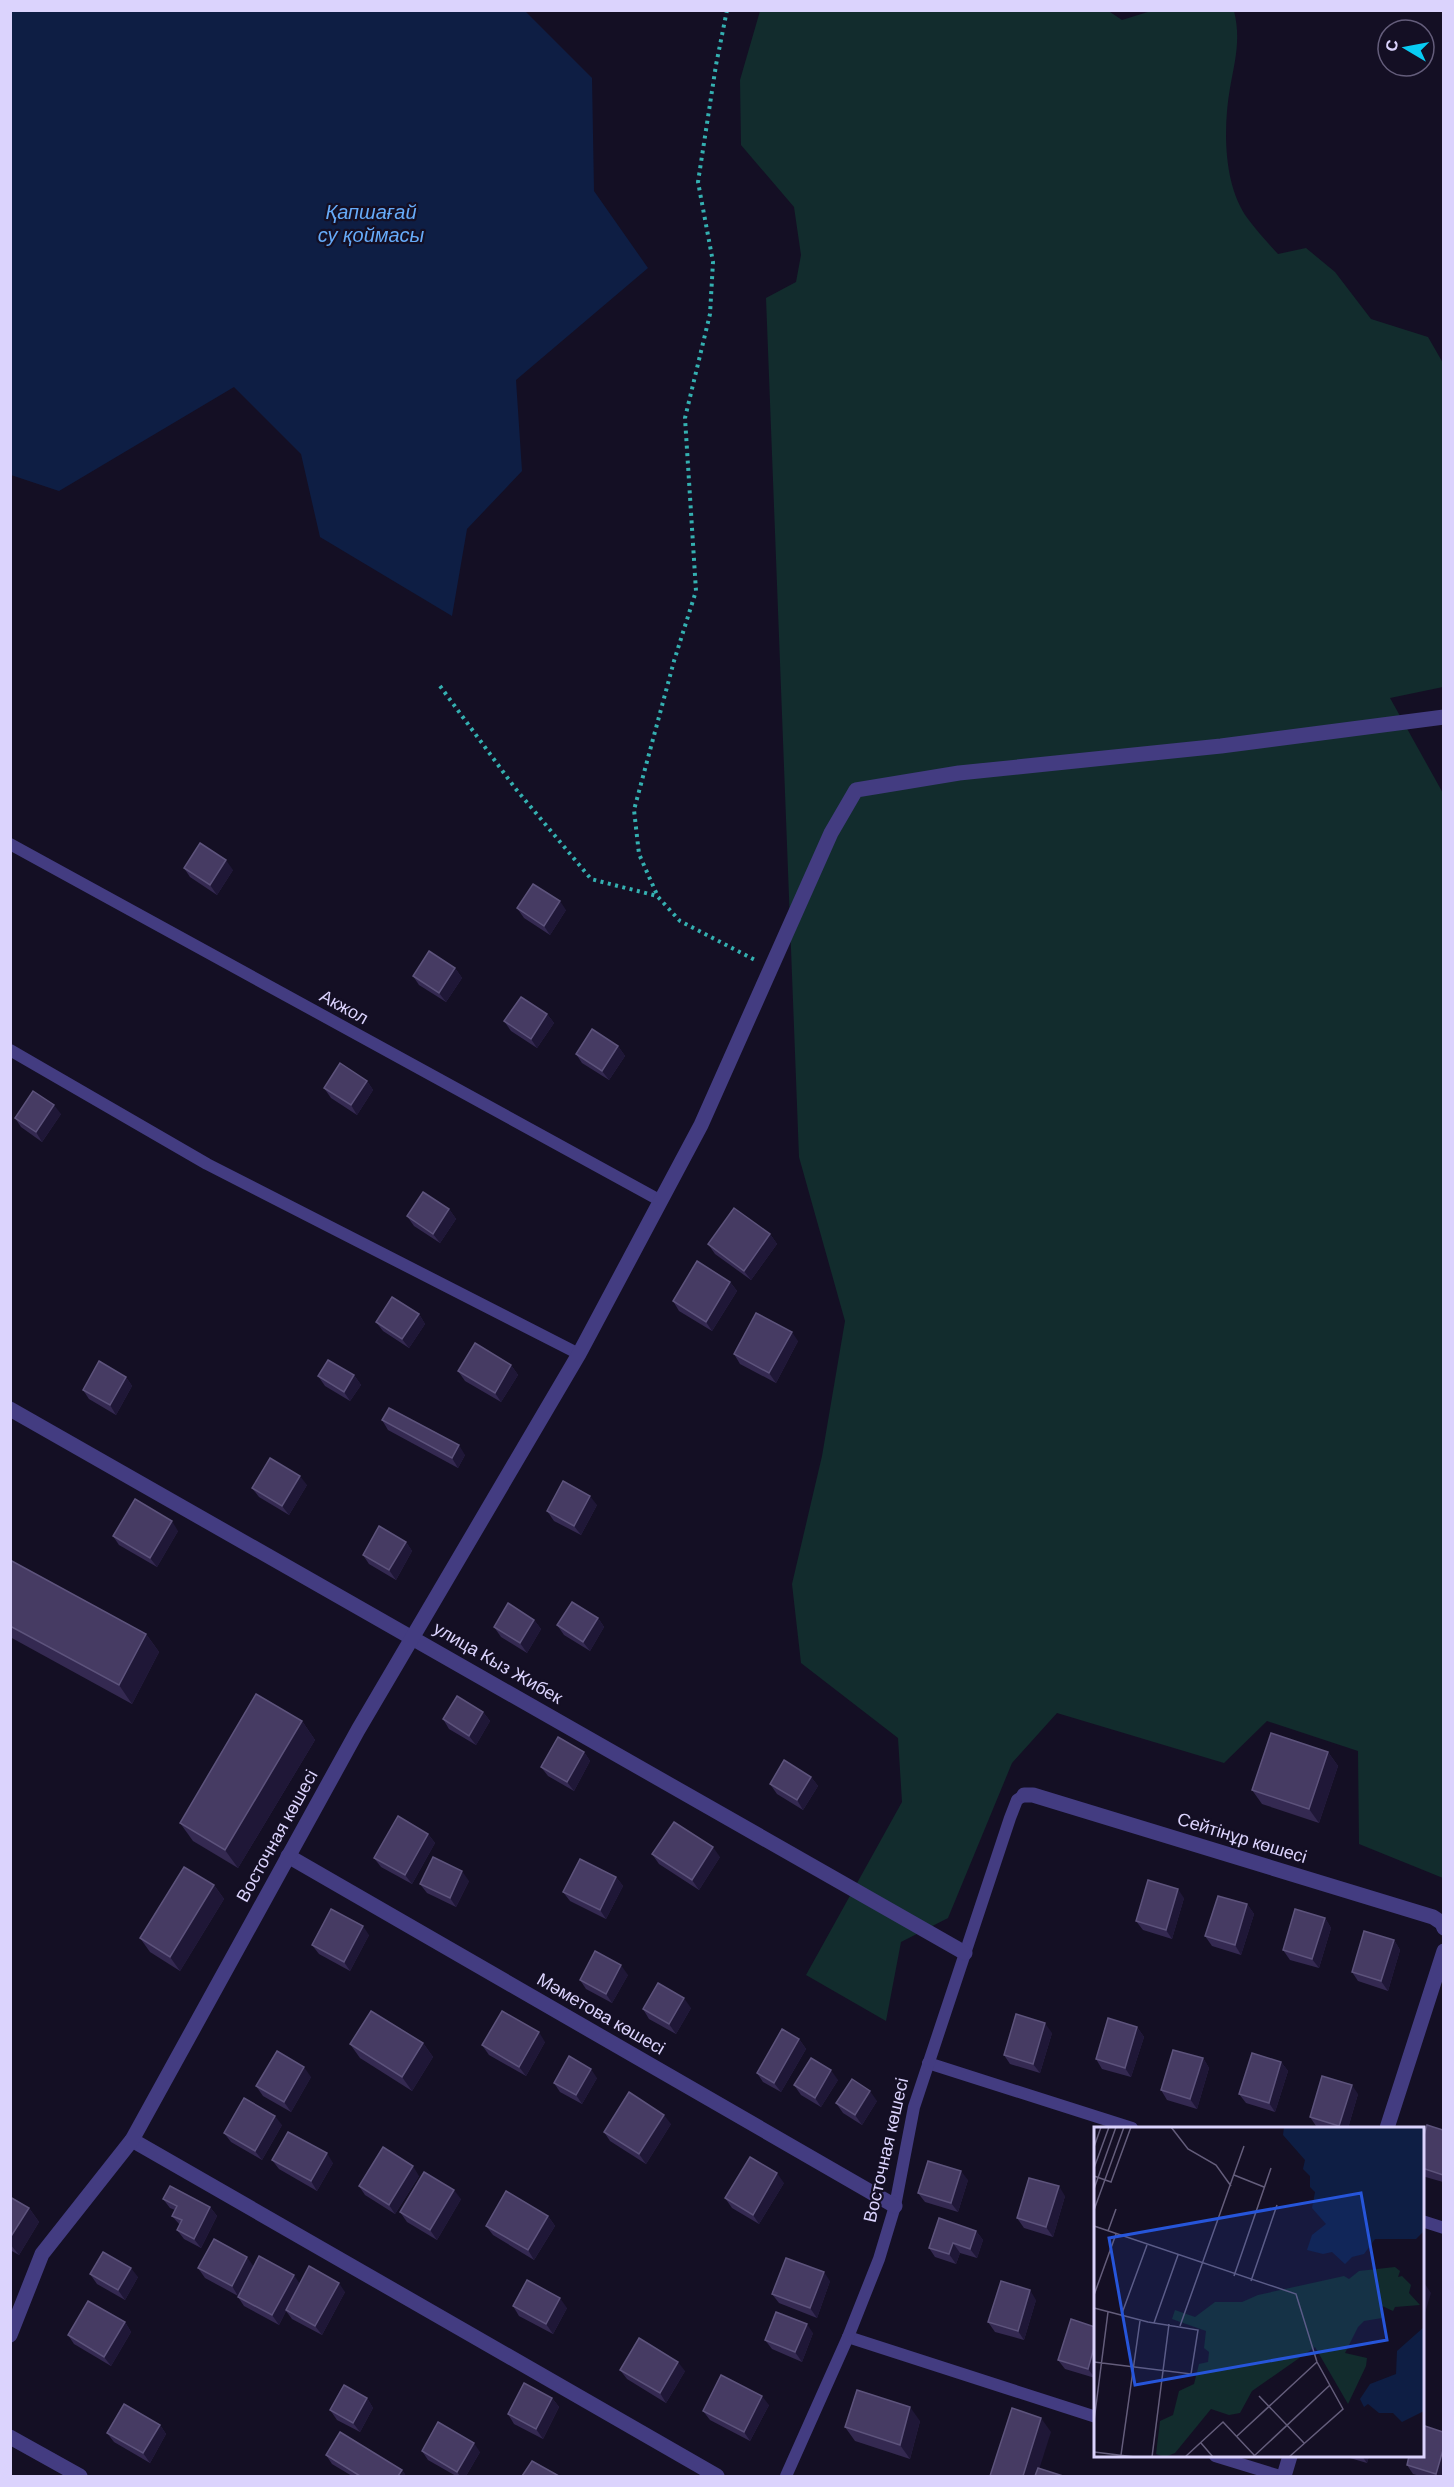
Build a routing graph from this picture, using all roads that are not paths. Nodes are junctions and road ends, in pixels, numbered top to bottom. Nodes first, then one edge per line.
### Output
1 (1443, 717) edge
2 (10, 844) edge
3 (10, 1050) edge
4 (661, 1201) junction
5 (579, 1354) junction
6 (10, 1409) edge
7 (412, 1637) junction
8 (1024, 1795) joint
9 (288, 1856) junction
10 (1443, 1928) edge
11 (1443, 1951) edge
12 (965, 1953) junction
13 (928, 2063) junction
14 (1128, 2127) edge
15 (1387, 2127) edge
16 (132, 2140) junction
17 (895, 2206) junction
18 (1424, 2222) edge
19 (1443, 2228) edge
20 (10, 2335) edge
21 (848, 2337) junction
22 (1094, 2417) edge
23 (10, 2437) edge
24 (1218, 2457) edge
25 (1290, 2457) edge
26 (80, 2476) edge
27 (717, 2476) edge
28 (786, 2476) edge
29 (1282, 2476) edge

1 - 4 street, Восточная көшесі
2 - 4 lane, Акжол
3 - 5 lane
4 - 5 street, Восточная көшесі
5 - 7 street, Восточная көшесі
6 - 7 street, улица Кыз Жибек
7 - 9 street, Восточная көшесі
7 - 12 street, улица Кыз Жибек
8 - 10 street, Сейтінұр көшесі
8 - 12 lane, Восточная көшесі
9 - 16 street, Восточная көшесі
9 - 17 street, Мәметова көшесі
11 - 15 street
12 - 13 lane, Восточная көшесі
13 - 14 lane
13 - 17 lane, Восточная көшесі
16 - 20 street, Восточная көшесі
16 - 27 street
17 - 21 lane, Восточная көшесі
18 - 19 lane
21 - 22 lane
21 - 28 lane, Восточная көшесі
23 - 26 street
24 - 29 lane
25 - 29 street

